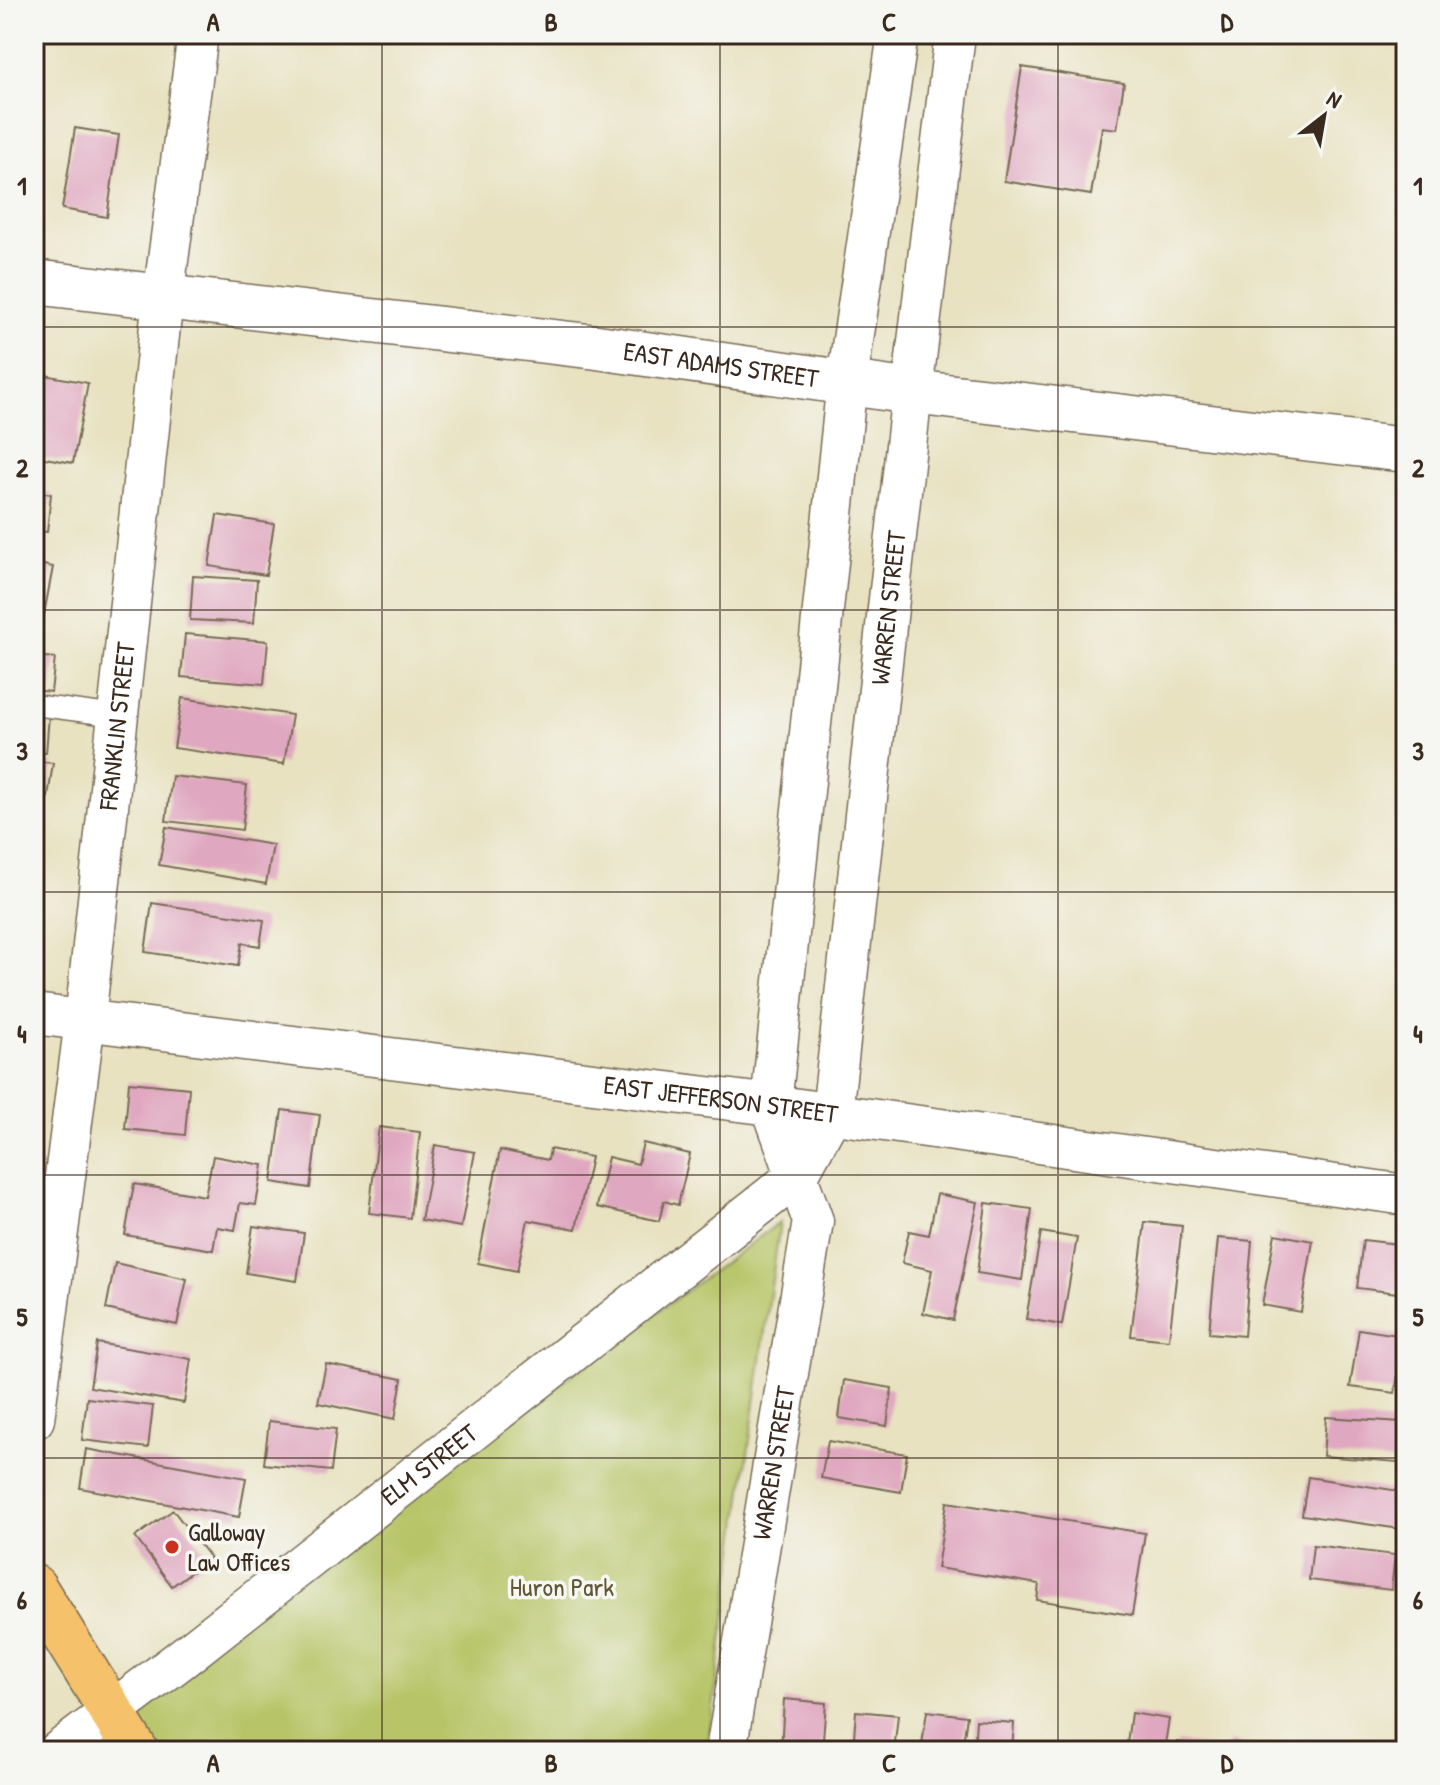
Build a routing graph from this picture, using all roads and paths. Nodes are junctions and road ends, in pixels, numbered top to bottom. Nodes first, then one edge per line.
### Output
1 (198, 34) edge
2 (898, 34) edge
3 (955, 34) edge
4 (34, 282) edge
5 (163, 298) junction
6 (847, 381) junction
7 (912, 392) junction
8 (1406, 450) edge
9 (34, 705) edge
10 (117, 716) junction
11 (34, 1014) edge
12 (85, 1020) junction
13 (771, 1105) junction
14 (832, 1113) junction
15 (798, 1175) junction
16 (1406, 1195) edge
17 (34, 1419) edge
18 (34, 1587) edge
19 (73, 1741) edge
20 (136, 1751) edge
21 (726, 1751) edge

1 - 5 street, FRANKLIN STREET
2 - 6 street, WARREN STREET
3 - 7 street, WARREN STREET
4 - 5 street, EAST ADAMS STREET
5 - 6 street, EAST ADAMS STREET
5 - 10 street, FRANKLIN STREET
6 - 7 street, EAST ADAMS STREET
6 - 13 street, WARREN STREET
7 - 8 street, EAST ADAMS STREET
7 - 14 street, WARREN STREET
9 - 10 lane
10 - 12 street, FRANKLIN STREET
11 - 12 street, EAST JEFFERSON STREET
12 - 13 street, EAST JEFFERSON STREET
12 - 17 street, FRANKLIN STREET
13 - 14 street, EAST JEFFERSON STREET
13 - 15 street, WARREN STREET
14 - 15 street, WARREN STREET
14 - 16 street, EAST JEFFERSON STREET
15 - 19 street, ELM STREET
15 - 21 street, WARREN STREET
18 - 19 main road
19 - 20 main road

